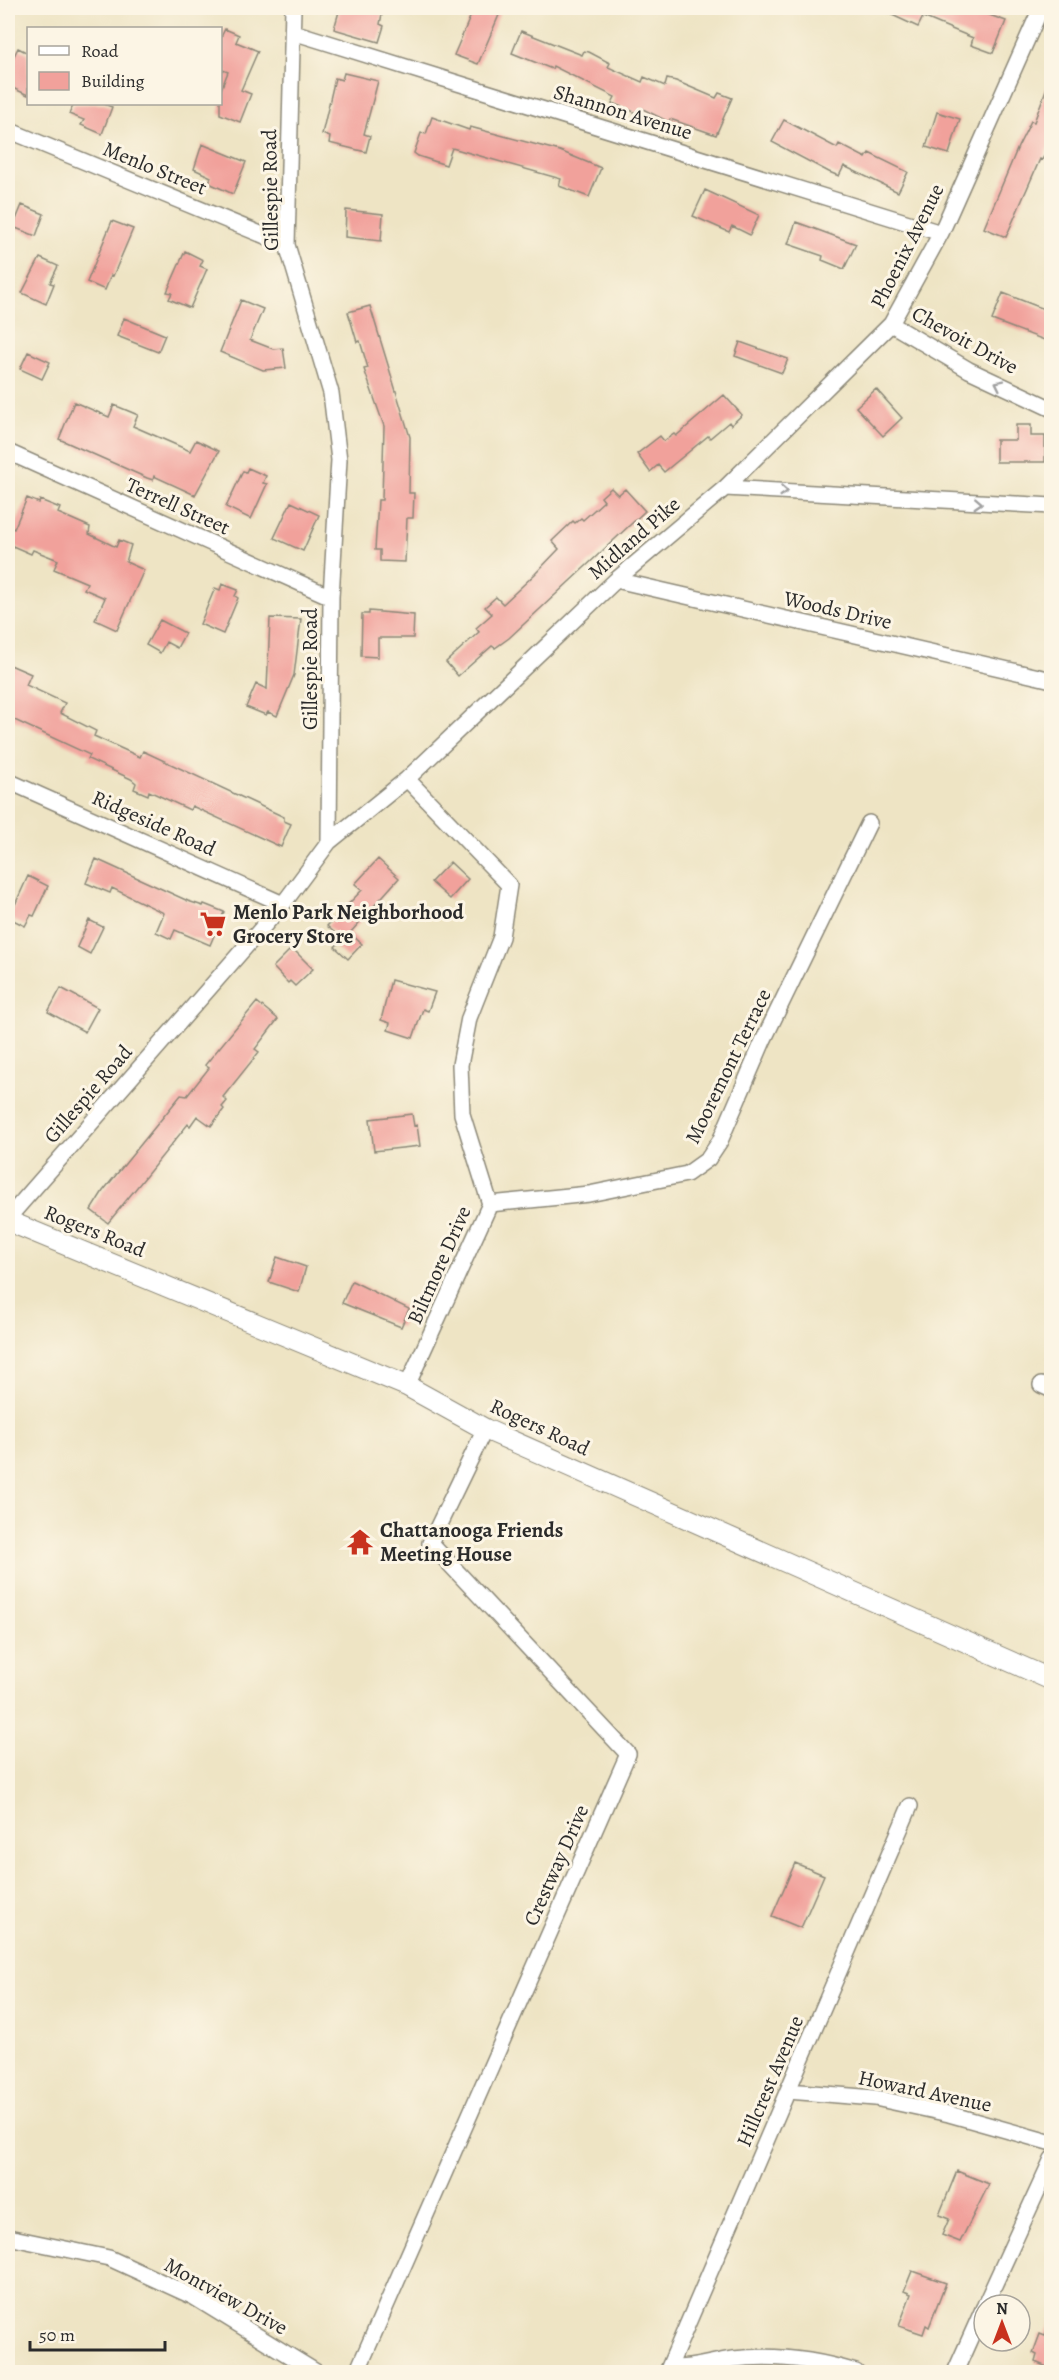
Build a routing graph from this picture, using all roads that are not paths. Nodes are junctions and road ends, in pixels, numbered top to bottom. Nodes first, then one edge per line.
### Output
1 (293, 8) edge
2 (1041, 8) edge
3 (293, 32) junction
4 (8, 130) edge
5 (940, 233) junction
6 (287, 245) junction
7 (891, 324) junction
8 (1052, 409) edge
9 (8, 452) edge
10 (725, 488) junction
11 (1052, 506) edge
12 (616, 580) junction
13 (331, 597) junction
14 (1052, 680) edge
15 (407, 779) junction
16 (8, 781) edge
17 (869, 822) dead end
18 (329, 842) junction
19 (283, 904) junction
20 (490, 1204) junction
21 (8, 1220) edge
22 (407, 1386) junction
23 (485, 1429) junction
24 (1052, 1680) edge
25 (910, 1806) dead end
26 (788, 2091) junction
27 (1052, 2143) edge
28 (1052, 2159) edge
29 (8, 2236) edge
30 (991, 2293) edge
31 (972, 2336) edge
32 (668, 2371) edge
33 (316, 2373) edge
34 (357, 2373) edge
35 (856, 2373) edge
36 (956, 2373) edge

1 - 3 street, Gillespie Road
2 - 5 street, Phoenix Avenue
3 - 5 street, Shannon Avenue
3 - 6 street, Gillespie Road
4 - 6 street, Menlo Street
5 - 7 street, Phoenix Avenue
6 - 13 street, Gillespie Road
8 -> 7 street, Chevoit Drive
7 - 10 street, Phoenix Avenue
9 - 13 street, Terrell Street
10 -> 11 street
10 - 12 street, Midland Pike
12 - 14 street, Woods Drive
12 - 15 street, Midland Pike
13 - 18 street, Gillespie Road
15 - 18 street, Midland Pike
15 - 20 street, Biltmore Drive
16 - 19 street, Ridgeside Road
17 - 20 street, Mooremont Terrace
18 - 19 street, Gillespie Road
19 - 21 street, Gillespie Road
20 - 22 street, Biltmore Drive
21 - 22 street, Rogers Road
22 - 23 street, Rogers Road
23 - 24 street, Rogers Road
23 - 34 street, Crestway Drive
25 - 26 street, Hillcrest Avenue
26 - 27 street, Howard Avenue
26 - 32 street, Hillcrest Avenue
28 - 30 street
29 - 33 street, Montview Drive
31 - 36 street
32 - 35 street

